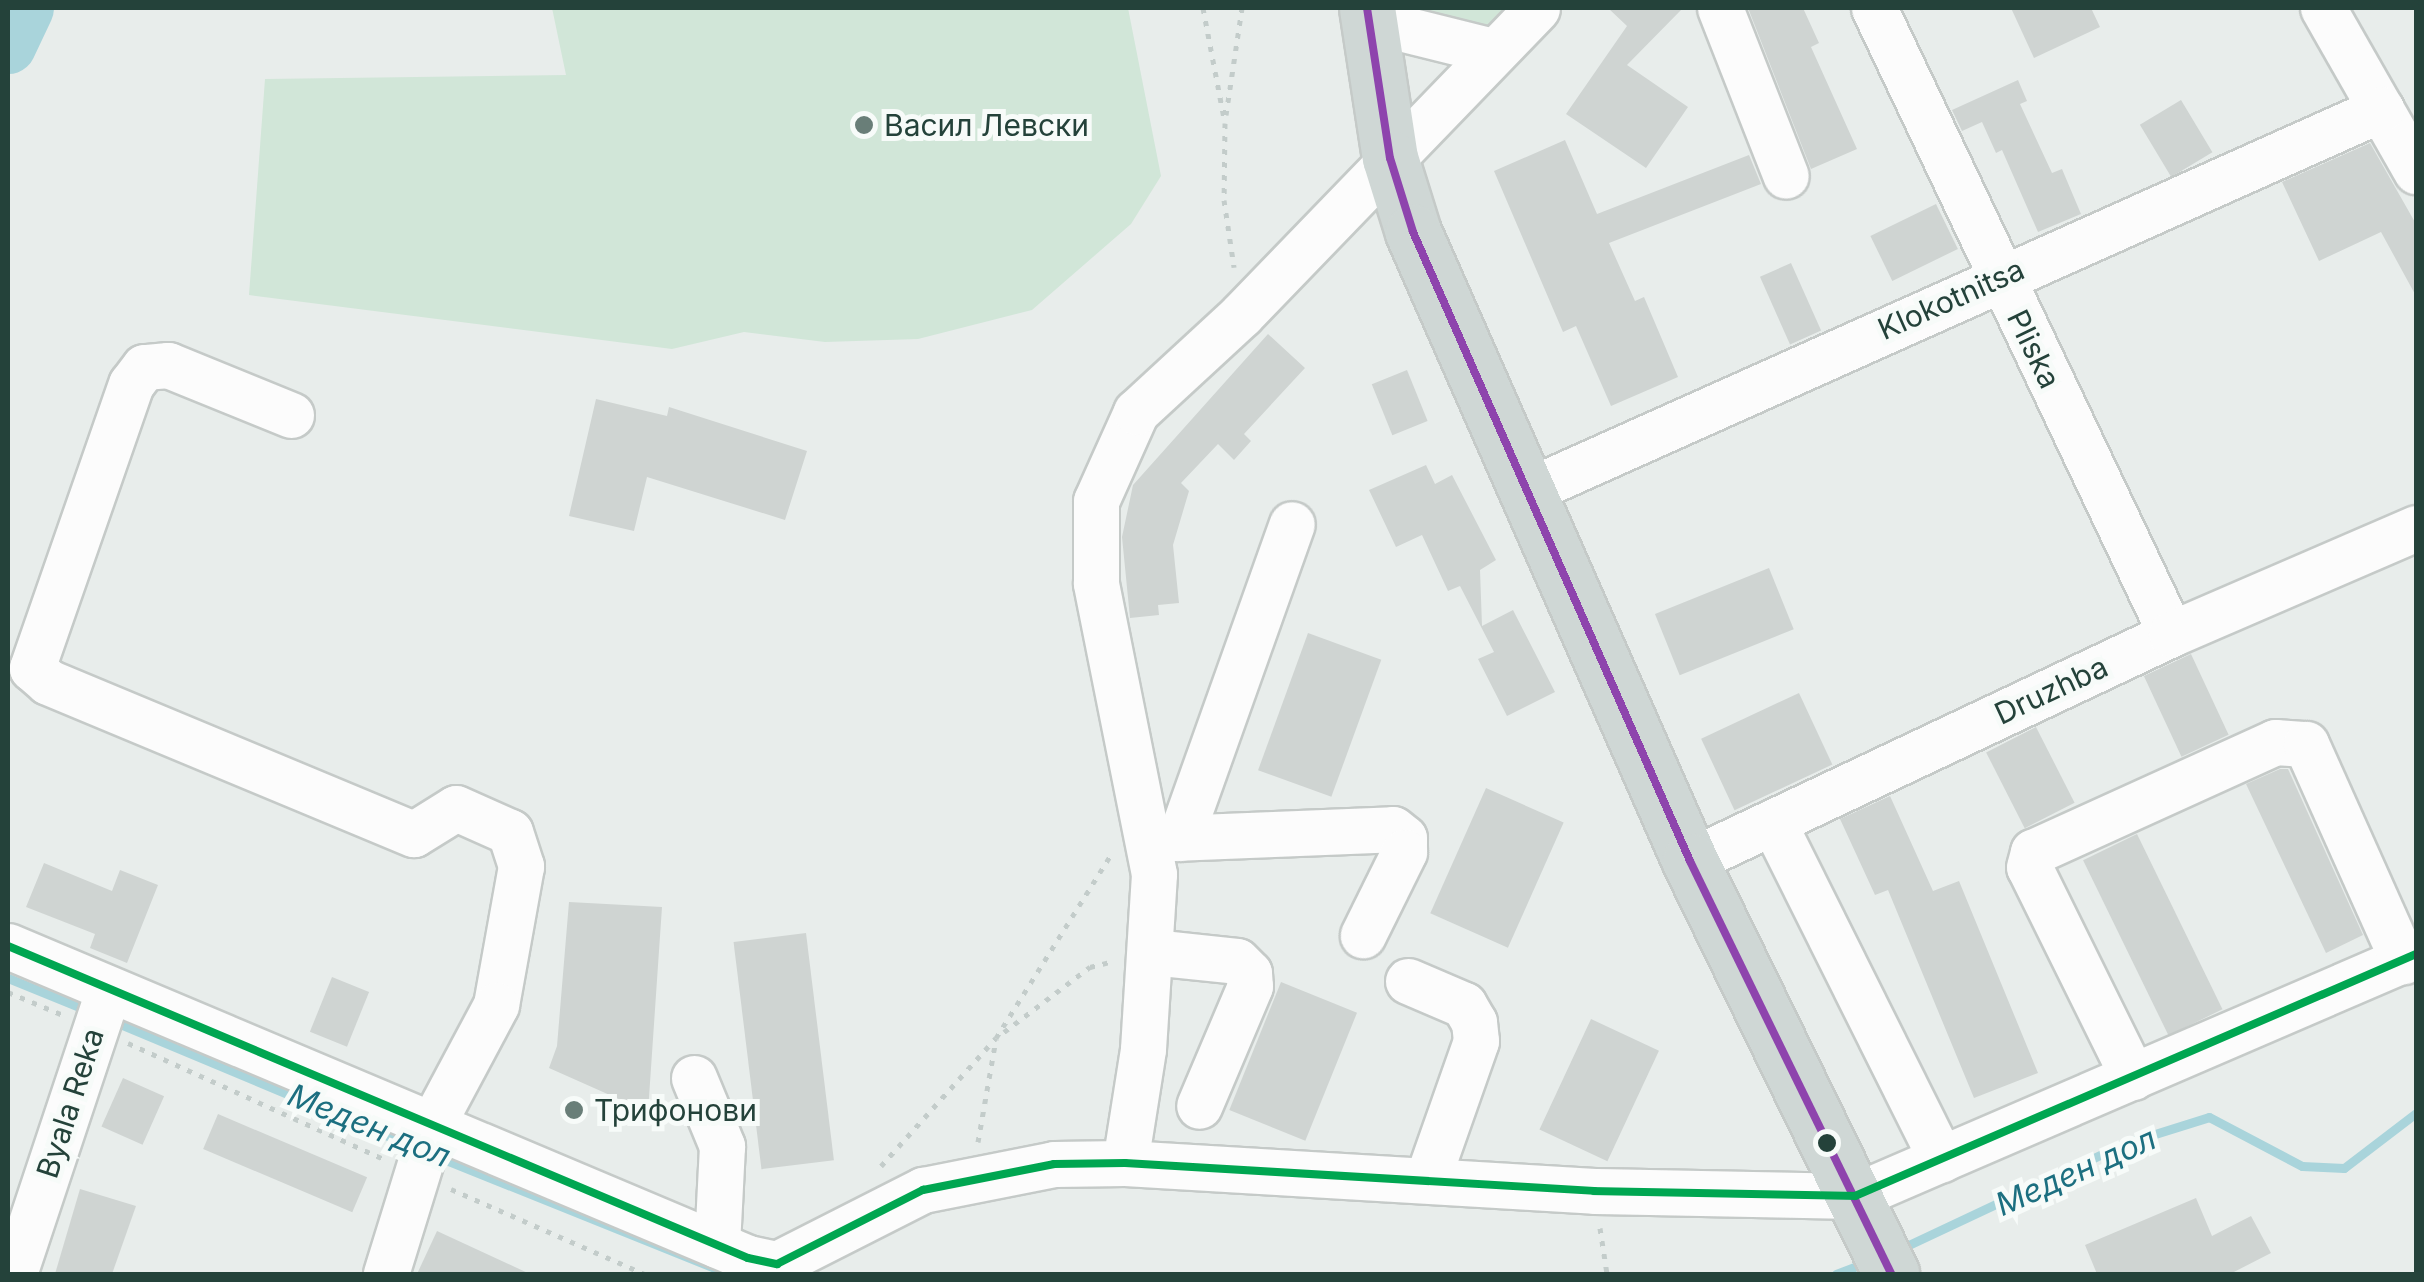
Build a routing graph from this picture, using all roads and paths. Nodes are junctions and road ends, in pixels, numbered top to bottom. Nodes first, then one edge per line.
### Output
1 (1203, 8) edge
2 (1242, 8) edge
3 (1537, 8) edge
4 (1720, 8) edge
5 (1874, 8) edge
6 (2323, 8) edge
7 (1368, 14) edge
8 (1492, 51) junction
9 (2381, 110) junction
10 (1225, 123) junction
11 (1390, 158) junction
12 (2416, 171) edge
13 (1786, 176) dead end
14 (1999, 277) junction
15 (1241, 315) junction
16 (291, 415) dead end
17 (1523, 494) junction
18 (1292, 524) dead end
19 (2416, 528) edge
20 (2171, 634) junction
21 (1773, 822) junction
22 (1156, 825) junction
23 (1690, 861) junction
24 (1363, 935) dead end
25 (8, 946) edge
26 (1152, 952) junction
27 (2410, 958) edge
28 (1408, 982) dead end
29 (8, 992) edge
30 (100, 1010) junction
31 (996, 1038) junction
32 (2133, 1077) junction
33 (694, 1078) dead end
34 (1199, 1106) dead end
35 (425, 1150) junction
36 (1941, 1159) junction
37 (1126, 1163) junction
38 (972, 1177) junction
39 (1427, 1180) junction
40 (1594, 1191) junction
41 (1860, 1208) junction
42 (848, 1225) junction
43 (717, 1245) junction
44 (776, 1269) edge
45 (14, 1274) edge
46 (386, 1274) edge
47 (646, 1274) edge
48 (1607, 1274) edge
49 (1891, 1274) edge

1 - 10 path
2 - 10 path
3 - 8 street
4 - 13 street
5 - 14 street, Pliska
6 - 9 street
7 - 8 street
7 - 11 main road
8 - 11 street
9 - 12 street
9 - 14 street, Klokotnitsa
10 - 15 path
11 - 15 street
11 - 17 main road
14 - 17 street, Klokotnitsa
14 - 20 street, Pliska
15 - 22 street
16 - 35 street
17 - 23 main road
18 - 22 street
19 - 20 street, Druzhba
20 - 21 street, Druzhba
21 - 23 street, Druzhba
21 - 36 street
22 - 24 street
22 - 26 street
22 - 31 path
23 - 41 main road
25 - 30 street
26 - 31 path
26 - 34 street
26 - 37 street
27 - 32 street
27 - 32 street
28 - 39 street
29 - 30 path
30 - 35 street
30 - 35 path
30 - 45 street, Byala Reka
31 - 38 path
31 - 42 path
32 - 36 street
33 - 43 street
35 - 43 street
35 - 46 street
35 - 47 path
36 - 41 street
37 - 38 street
37 - 39 street
38 - 42 street
39 - 40 street
40 - 41 street
40 - 48 path
41 - 49 main road
42 - 44 street
43 - 44 street

